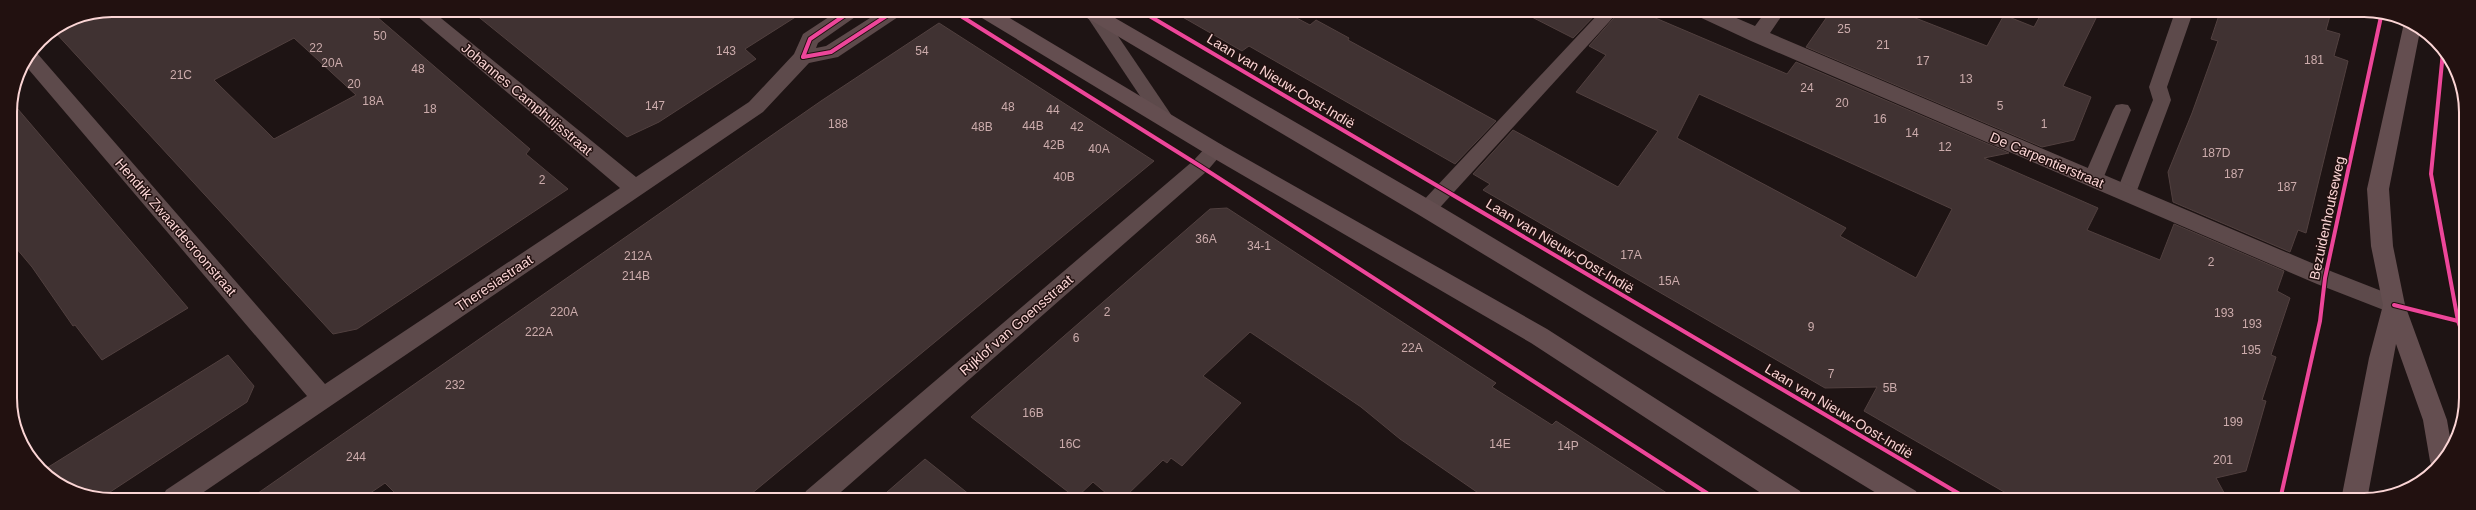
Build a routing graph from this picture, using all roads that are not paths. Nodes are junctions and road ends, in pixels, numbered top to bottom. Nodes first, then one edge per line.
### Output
1 (427, 17) edge
2 (842, 17) edge
3 (885, 17) edge
4 (994, 17) edge
5 (1095, 17) edge
6 (1099, 17) edge
7 (1605, 17) edge
8 (1715, 17) edge
9 (1772, 17) edge
10 (2182, 17) edge
11 (2410, 29) edge
12 (1758, 36) junction
13 (803, 56) junction
14 (32, 61) edge
15 (2122, 110) dead end
16 (1164, 118) junction
17 (1215, 150) junction
18 (2093, 179) junction
19 (635, 188) junction
20 (2126, 193) junction
21 (1427, 209) junction
22 (2394, 305) junction
23 (323, 398) junction
24 (2441, 454) edge
25 (182, 493) edge
26 (822, 493) edge
27 (1782, 493) edge
28 (1897, 493) edge
29 (2355, 493) edge

1 - 19 street, Johannes Camphuijsstraat
2 - 13 street, Theresiastraat
3 - 13 street
4 - 16 main road
5 - 16 lane
6 - 21 main road
7 - 21 lane
8 - 12 street, De Carpentierstraat
9 - 12 street
10 - 20 lane
11 - 22 main road
12 - 18 street, De Carpentierstraat
13 - 19 street, Theresiastraat
14 - 23 street, Hendrik Zwaardecroonstraat
15 - 18 lane
16 - 17 main road
17 - 26 street, Rijklof van Goensstraat
17 - 27 main road
18 - 20 street, De Carpentierstraat
19 - 23 street, Theresiastraat
20 - 22 street, De Carpentierstraat
21 - 28 main road
22 - 24 main road
22 - 29 main road
23 - 25 street, Theresiastraat

